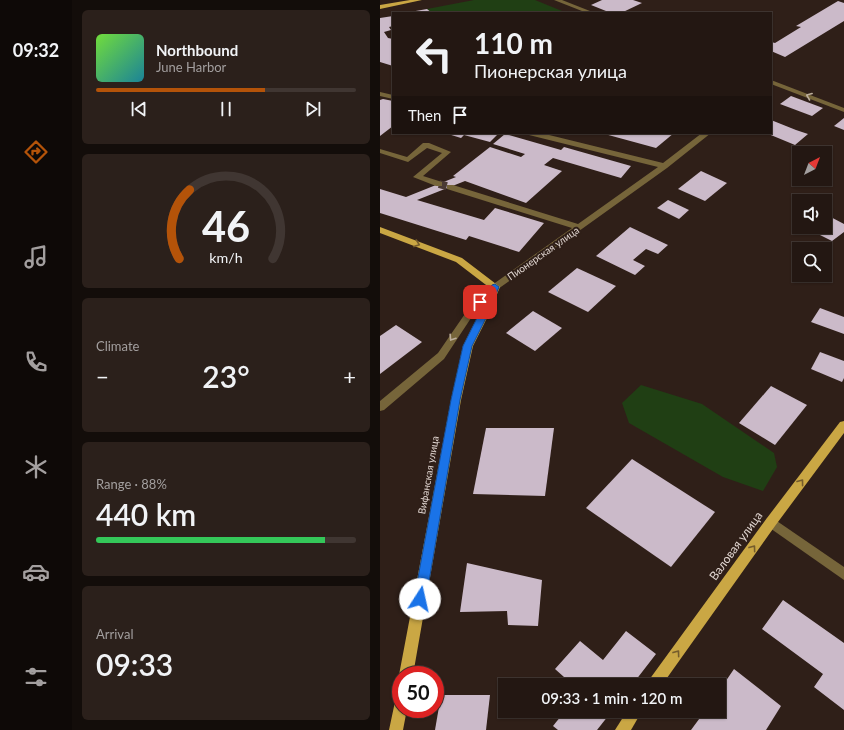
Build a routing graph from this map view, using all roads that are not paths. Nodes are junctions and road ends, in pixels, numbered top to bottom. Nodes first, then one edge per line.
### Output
1 (419, 0) edge
2 (557, 0) edge
3 (380, 7) edge
4 (589, 12) edge
5 (772, 83) edge
6 (392, 89) edge
7 (382, 94) edge
8 (392, 97) edge
9 (844, 110) edge
10 (536, 134) edge
11 (706, 134) edge
12 (380, 152) edge
13 (664, 166) junction
14 (439, 184) tunnel mouth
15 (450, 187) tunnel mouth
16 (580, 227) junction
17 (380, 230) edge
18 (495, 287) junction
19 (380, 407) edge
20 (844, 425) edge
21 (771, 522) junction
22 (844, 574) edge
23 (408, 666) edge
24 (659, 678) edge
25 (398, 718) edge
26 (630, 718) edge
27 (396, 730) edge
28 (622, 730) edge

1 - 3 main road
2 - 4 street
9 -> 5 street
6 - 7 street
7 - 8 street
10 - 13 street
11 - 13 street, Пионерская улица
12 - 14 street
13 - 16 street, Пионерская улица
15 - 16 street
16 - 18 street, Пионерская улица
17 -> 18 main road
18 -> 19 street, Пионерская улица
18 - 23 main road, Вифанская улица
21 -> 20 main road, Валовая улица
21 - 22 street
24 -> 21 main road, Валовая улица
25 - 27 main road
26 - 28 main road

